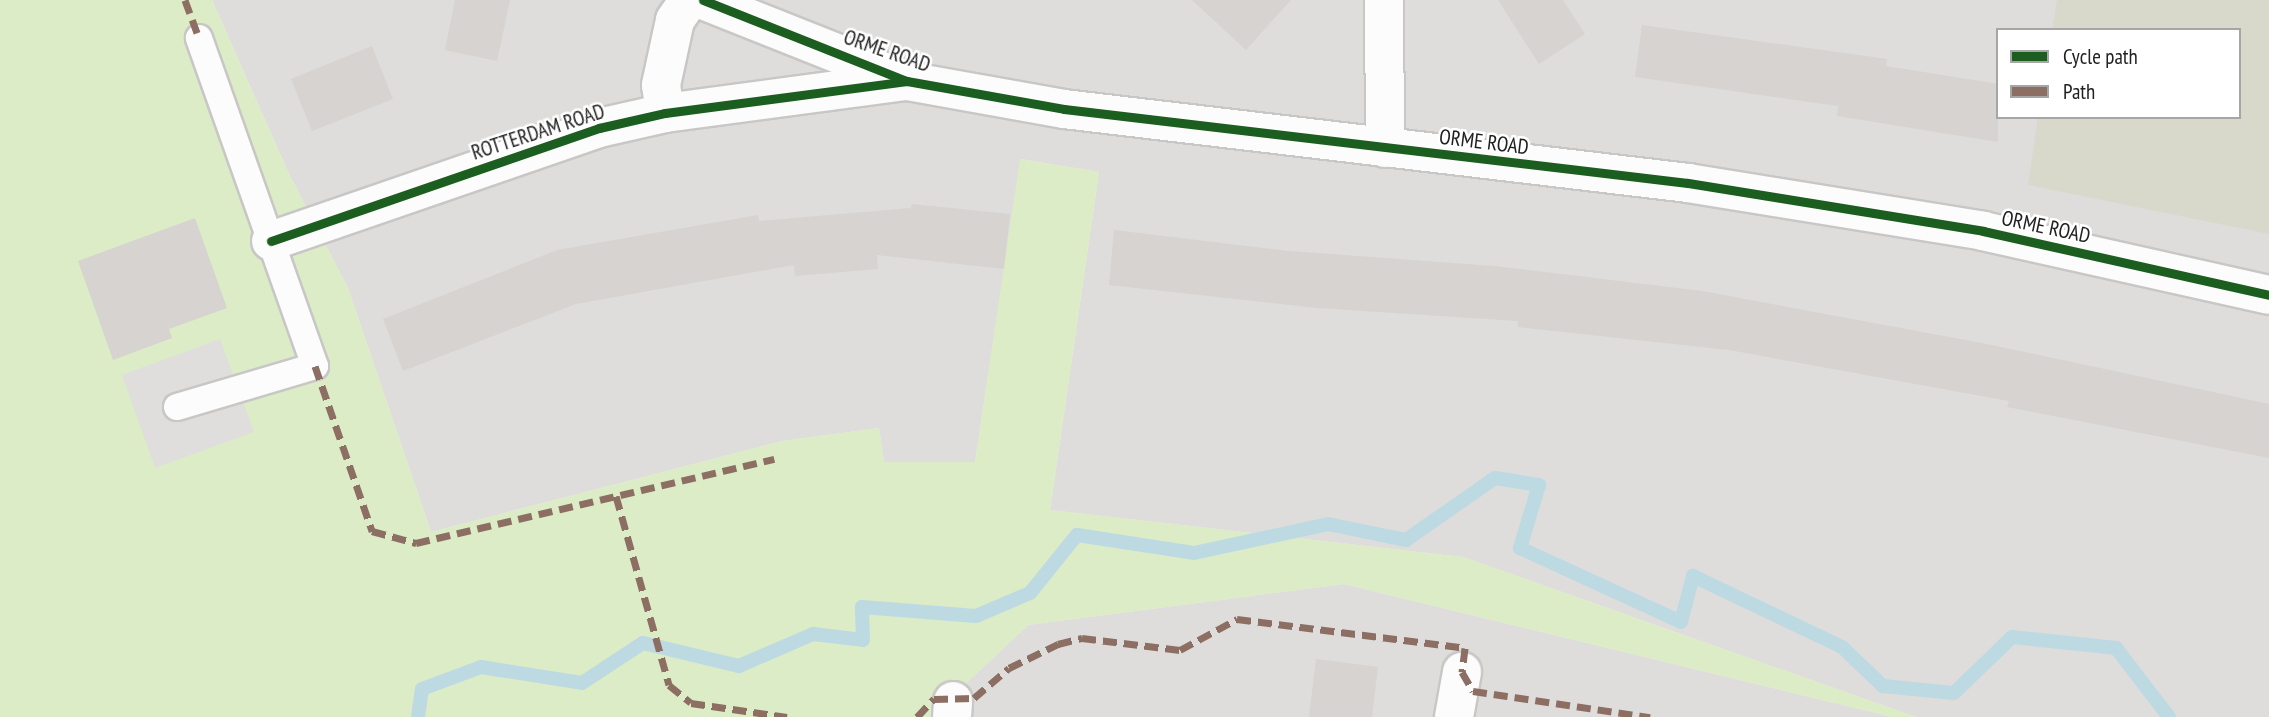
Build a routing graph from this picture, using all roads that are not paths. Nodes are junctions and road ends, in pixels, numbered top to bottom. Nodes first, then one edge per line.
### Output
1 (688, 0) edge
2 (703, 0) edge
3 (1384, 0) edge
4 (199, 38) dead end
5 (907, 81) junction
6 (665, 113) junction
7 (1385, 148) junction
8 (271, 241) junction
9 (2269, 295) edge
10 (177, 408) dead end
11 (1462, 672) dead end
12 (1454, 717) edge

1 - 6 street
2 - 5 street, ORME ROAD
3 - 7 street
4 - 8 lane
5 - 6 street, ROTTERDAM ROAD
5 - 7 street, ORME ROAD
6 - 8 street, ROTTERDAM ROAD
7 - 9 street, ORME ROAD
8 - 10 lane
11 - 12 street

